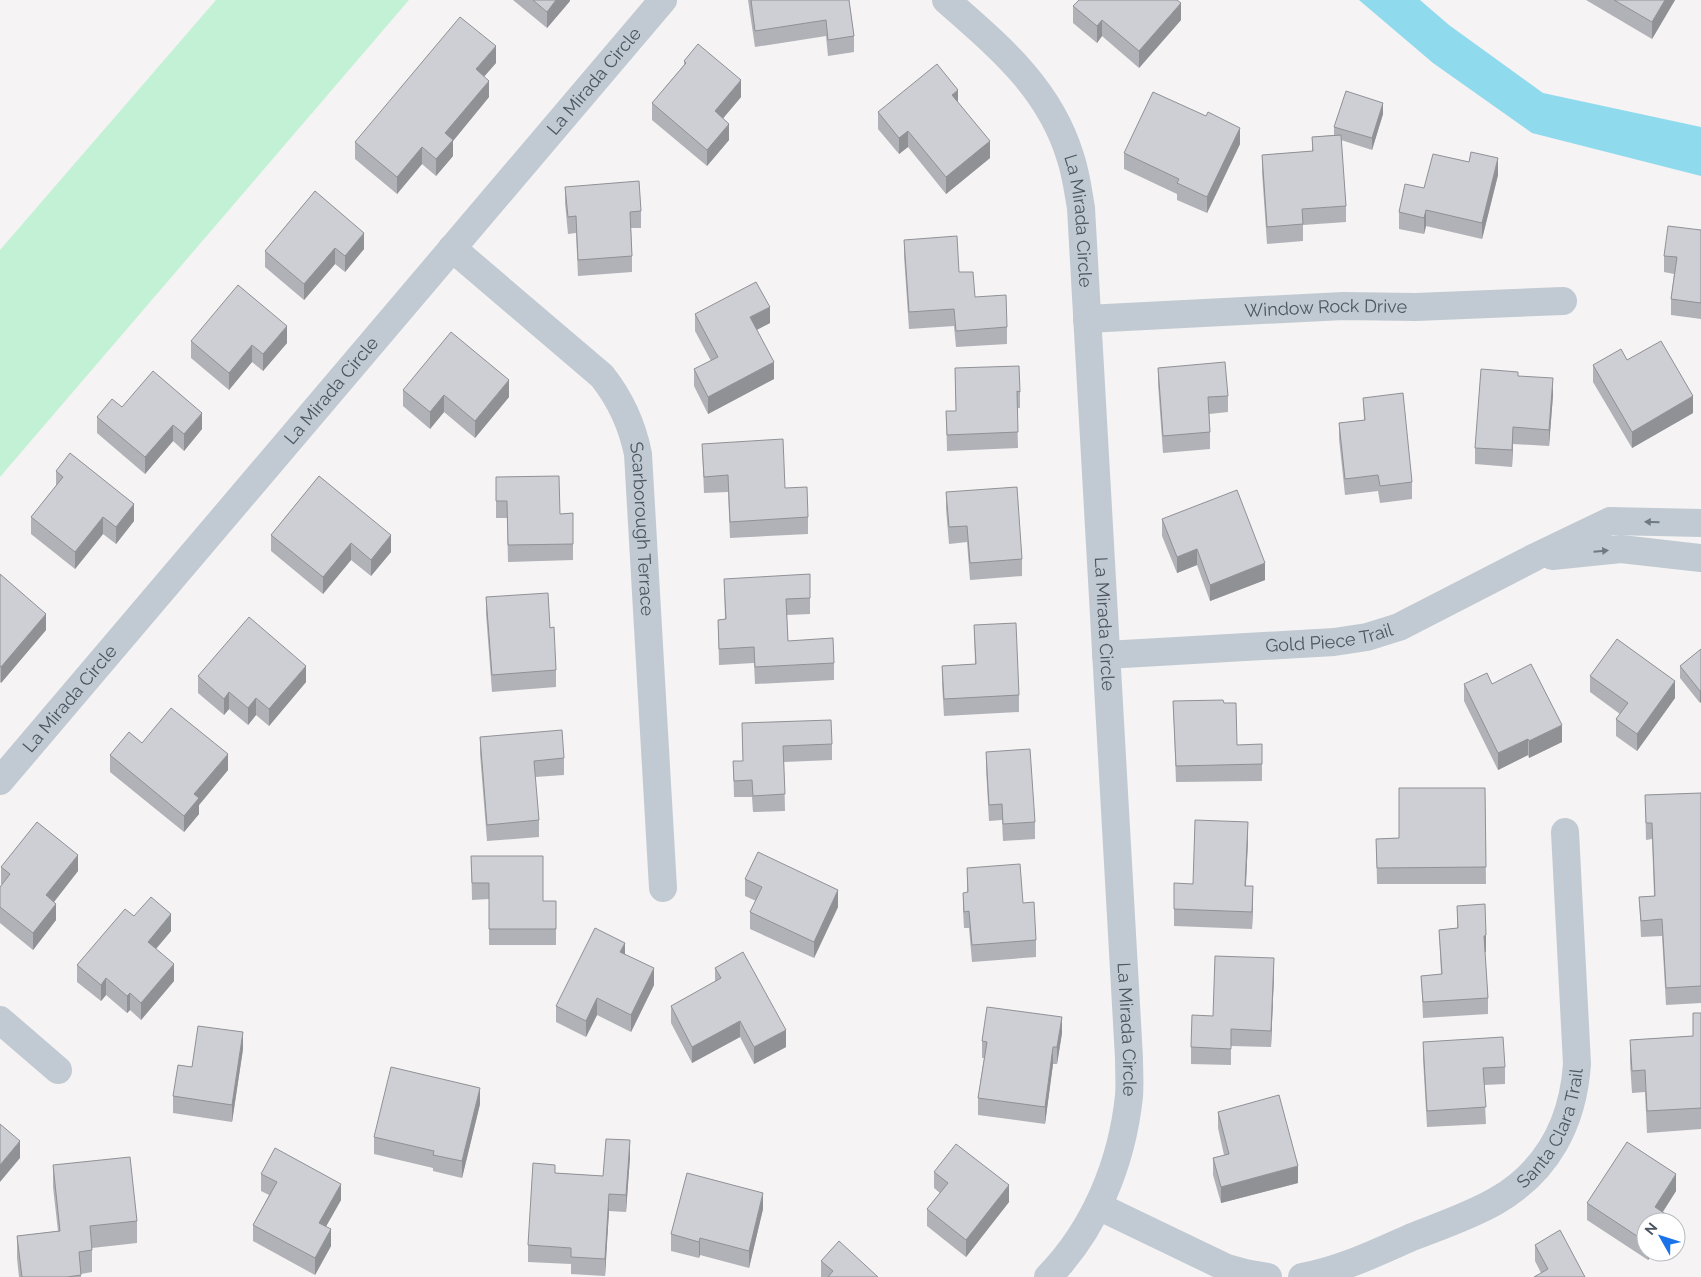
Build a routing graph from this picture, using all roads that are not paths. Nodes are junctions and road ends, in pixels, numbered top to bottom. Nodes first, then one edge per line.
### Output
1 (663, 0) edge
2 (946, 0) edge
3 (452, 248) junction
4 (1563, 301) dead end
5 (1087, 319) junction
6 (1701, 523) edge
7 (1535, 557) junction
8 (1701, 558) edge
9 (1106, 655) junction
10 (0, 781) edge
11 (1565, 832) dead end
12 (663, 888) dead end
13 (0, 1020) edge
14 (58, 1070) dead end
15 (1098, 1206) junction
16 (1048, 1277) edge
17 (1268, 1277) edge
18 (1302, 1277) edge

1 - 3 street, La Mirada Circle
2 - 5 street, La Mirada Circle
3 - 10 street, La Mirada Circle
3 - 12 street, Scarborough Terrace
4 - 5 street, Window Rock Drive
5 - 9 street, La Mirada Circle
6 -> 7 street, Gold Piece Trail
7 -> 8 street, Gold Piece Trail
7 - 9 street, Gold Piece Trail
9 - 15 street, La Mirada Circle
11 - 18 street, Santa Clara Trail
13 - 14 street
15 - 16 street, La Mirada Circle
15 - 17 street

